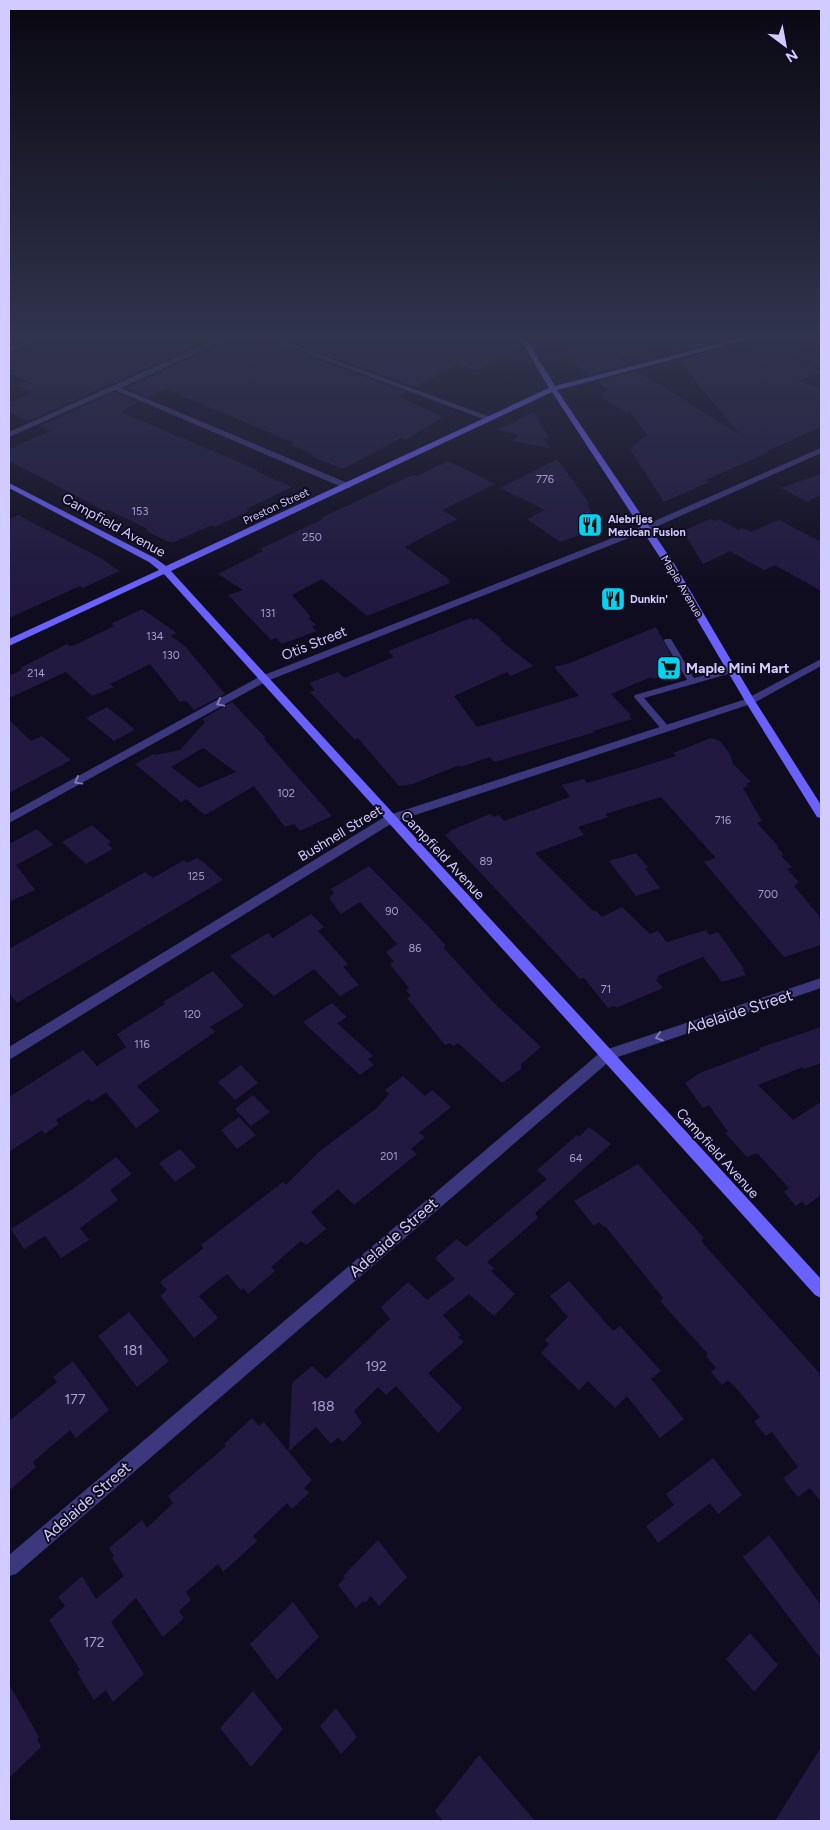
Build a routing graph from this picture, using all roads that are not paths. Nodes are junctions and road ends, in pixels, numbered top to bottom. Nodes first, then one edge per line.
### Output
1 (39, 420) edge
2 (192, 420) edge
3 (484, 420) edge
4 (574, 420) edge
5 (9, 434) edge
6 (821, 450) edge
7 (9, 486) edge
8 (347, 486) junction
9 (646, 528) junction
10 (165, 570) junction
11 (668, 641) dead end
12 (9, 643) edge
13 (821, 662) edge
14 (732, 670) junction
15 (263, 679) junction
16 (691, 681) junction
17 (750, 701) junction
18 (666, 729) junction
19 (821, 814) edge
20 (9, 819) edge
21 (390, 820) junction
22 (821, 983) edge
23 (9, 1054) edge
24 (606, 1055) junction
25 (821, 1290) edge
26 (9, 1567) edge

1 - 5 street
2 - 8 street
3 - 8 street, Preston Street
4 - 9 street, Maple Avenue
6 - 9 street, Otis Street
7 - 10 street, Campfield Avenue
8 - 10 street, Preston Street
9 - 14 street, Maple Avenue
9 - 15 street, Otis Street
10 - 12 street, Preston Street
10 - 15 street, Campfield Avenue
11 - 16 lane
13 - 17 street, Bushnell Street
14 - 16 lane
14 - 17 street, Maple Avenue
15 -> 20 street, Otis Street
15 - 21 street, Campfield Avenue
16 - 18 lane
17 - 18 street, Bushnell Street
17 - 19 street, Maple Avenue
18 - 21 street, Bushnell Street
21 - 23 street, Bushnell Street
21 - 24 street, Campfield Avenue
22 -> 24 street, Adelaide Street
24 - 25 street, Campfield Avenue
24 - 26 street, Adelaide Street

